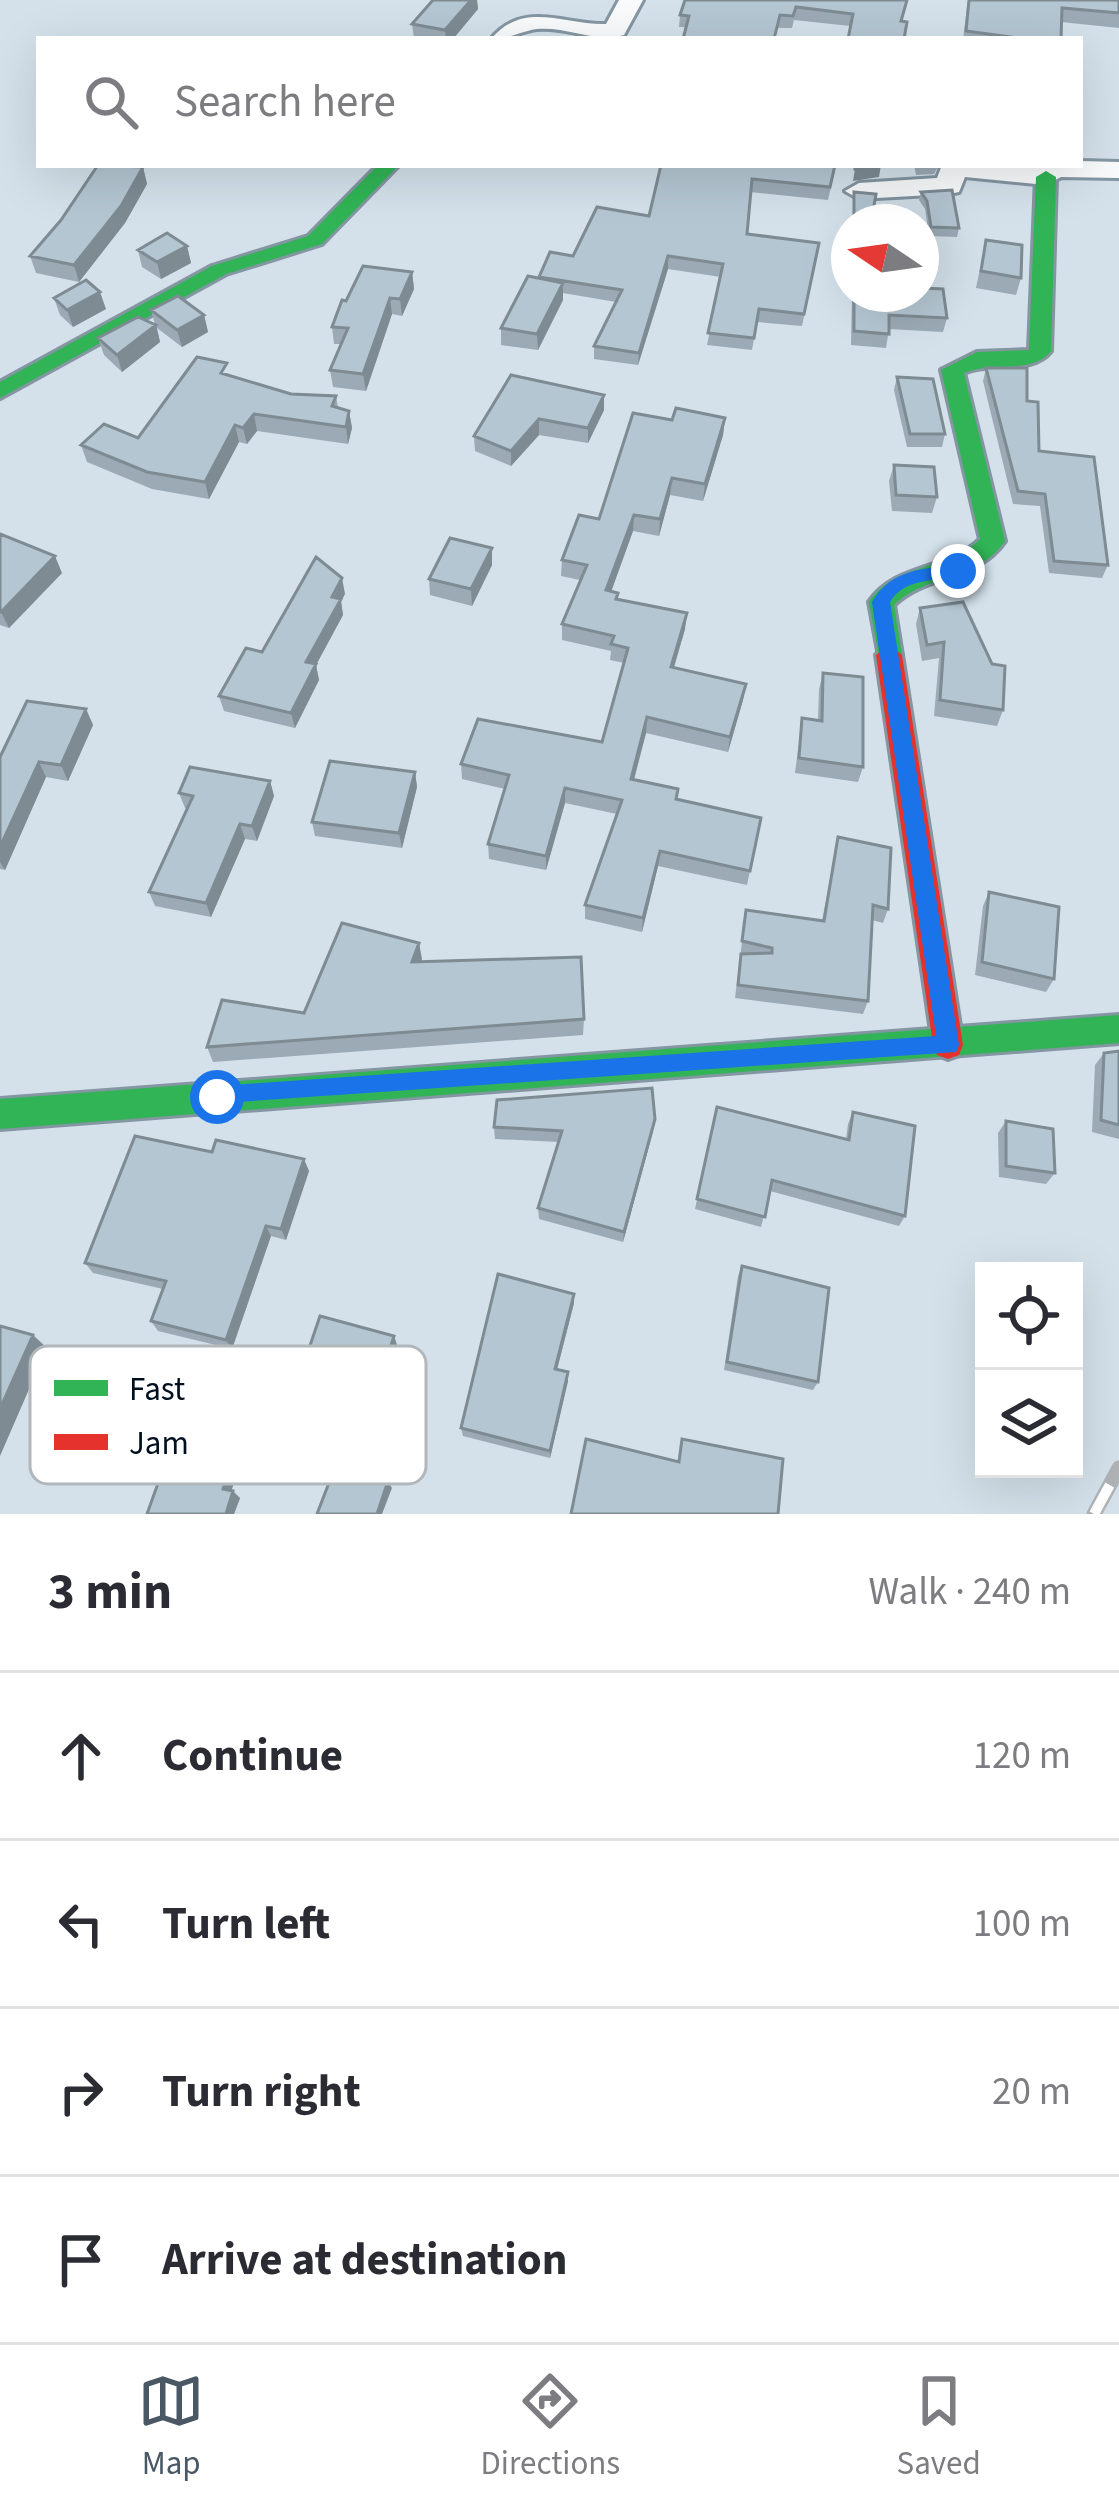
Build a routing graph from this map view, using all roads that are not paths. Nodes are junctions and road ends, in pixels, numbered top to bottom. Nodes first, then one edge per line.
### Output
1 (632, 0) edge
2 (506, 36) edge
3 (386, 168) edge
4 (954, 168) edge
5 (963, 168) edge
6 (1119, 170) edge
7 (1046, 177) junction
8 (859, 190) edge
9 (2, 388) edge
10 (1119, 1029) edge
11 (948, 1045) junction
12 (3, 1118) edge

1 - 2 street
3 - 9 street
4 - 8 street
5 - 7 street
6 - 7 street
7 - 11 street
10 - 11 street
11 - 12 street

